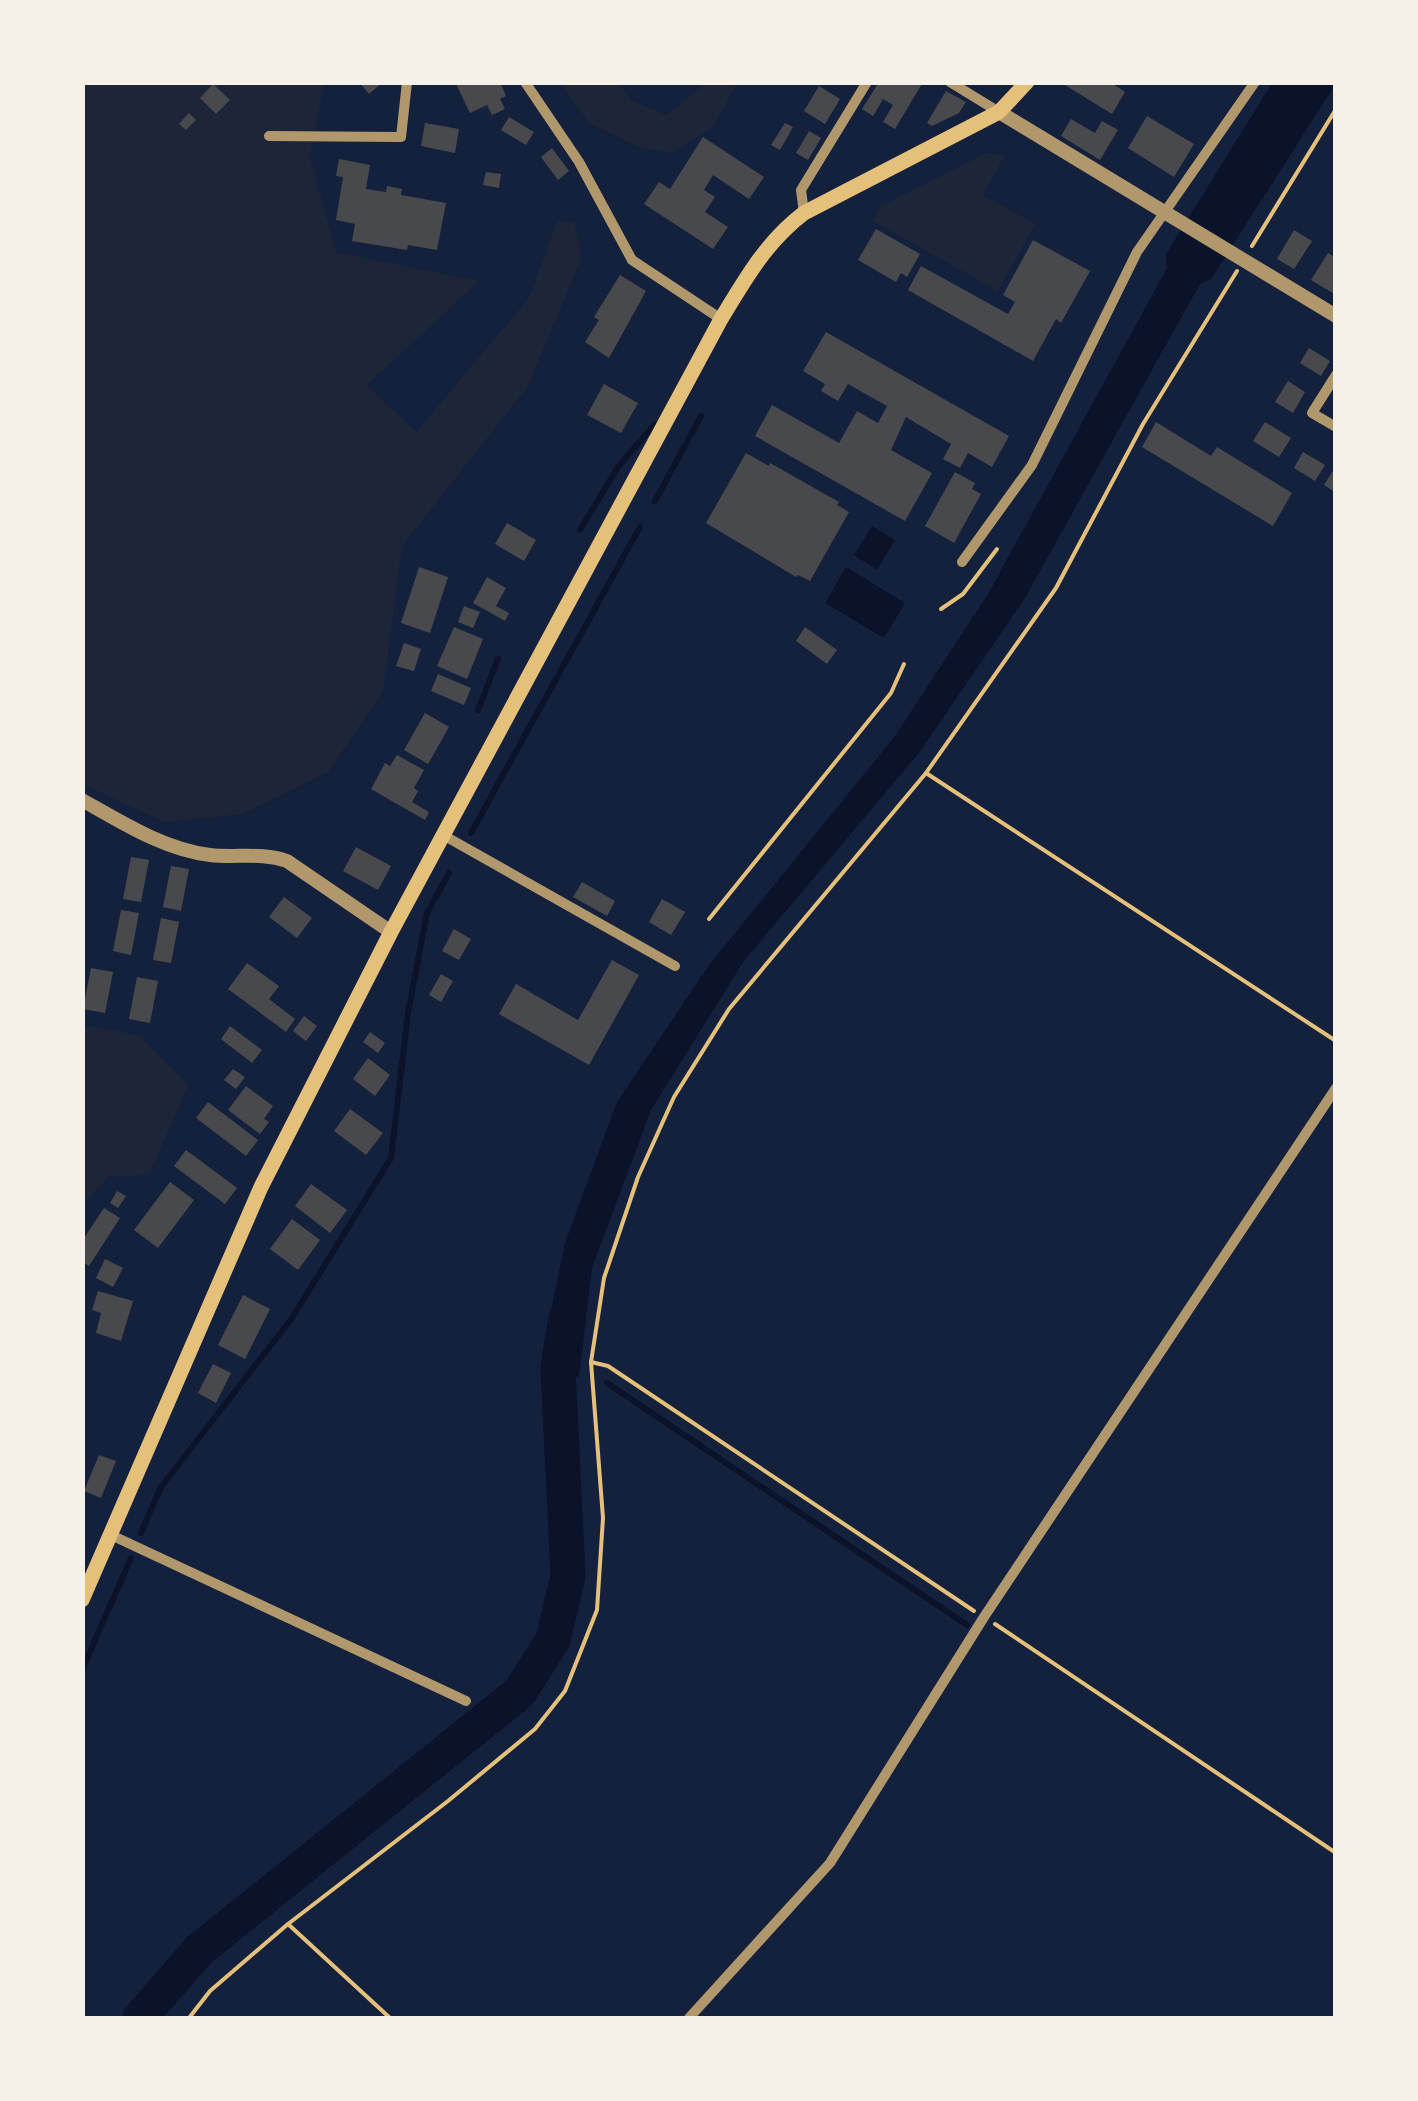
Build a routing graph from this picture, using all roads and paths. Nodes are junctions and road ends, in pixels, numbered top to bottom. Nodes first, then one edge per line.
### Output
1 (407, 82) edge
2 (525, 82) edge
3 (867, 82) edge
4 (950, 82) edge
5 (1027, 82) edge
6 (1255, 82) edge
7 (1336, 109) edge
8 (999, 112) junction
9 (270, 136) dead end
10 (804, 213) junction
11 (1169, 217) junction
12 (1238, 259) junction
13 (1336, 316) edge
14 (721, 319) junction
15 (1336, 375) edge
16 (1336, 427) edge
17 (997, 549) dead end
18 (962, 562) dead end
19 (941, 609) dead end
20 (904, 664) dead end
21 (926, 773) junction
22 (82, 800) edge
23 (444, 834) junction
24 (709, 919) dead end
25 (391, 932) junction
26 (676, 966) dead end
27 (1336, 1041) edge
28 (1336, 1088) edge
29 (590, 1362) junction
30 (111, 1536) junction
31 (82, 1600) edge
32 (984, 1618) junction
33 (466, 1701) dead end
34 (1336, 1853) edge
35 (288, 1924) junction
36 (188, 2018) edge
37 (390, 2018) edge
38 (689, 2018) edge

1 - 9 street
2 - 14 street
3 - 10 street
4 - 8 street
5 - 8 main road
6 - 11 street
7 - 12 path
8 - 10 main road
8 - 11 street
10 - 14 main road
11 - 12 street
11 - 18 street
12 - 13 street
12 - 21 path
14 - 23 main road
15 - 16 street
17 - 19 path
20 - 24 path
21 - 27 path
21 - 29 path
22 - 25 street
23 - 25 main road
23 - 26 street
25 - 30 main road
28 - 32 street
29 - 32 path
29 - 35 path
30 - 31 main road
30 - 33 street
32 - 34 path
32 - 38 street
35 - 36 path
35 - 37 path

